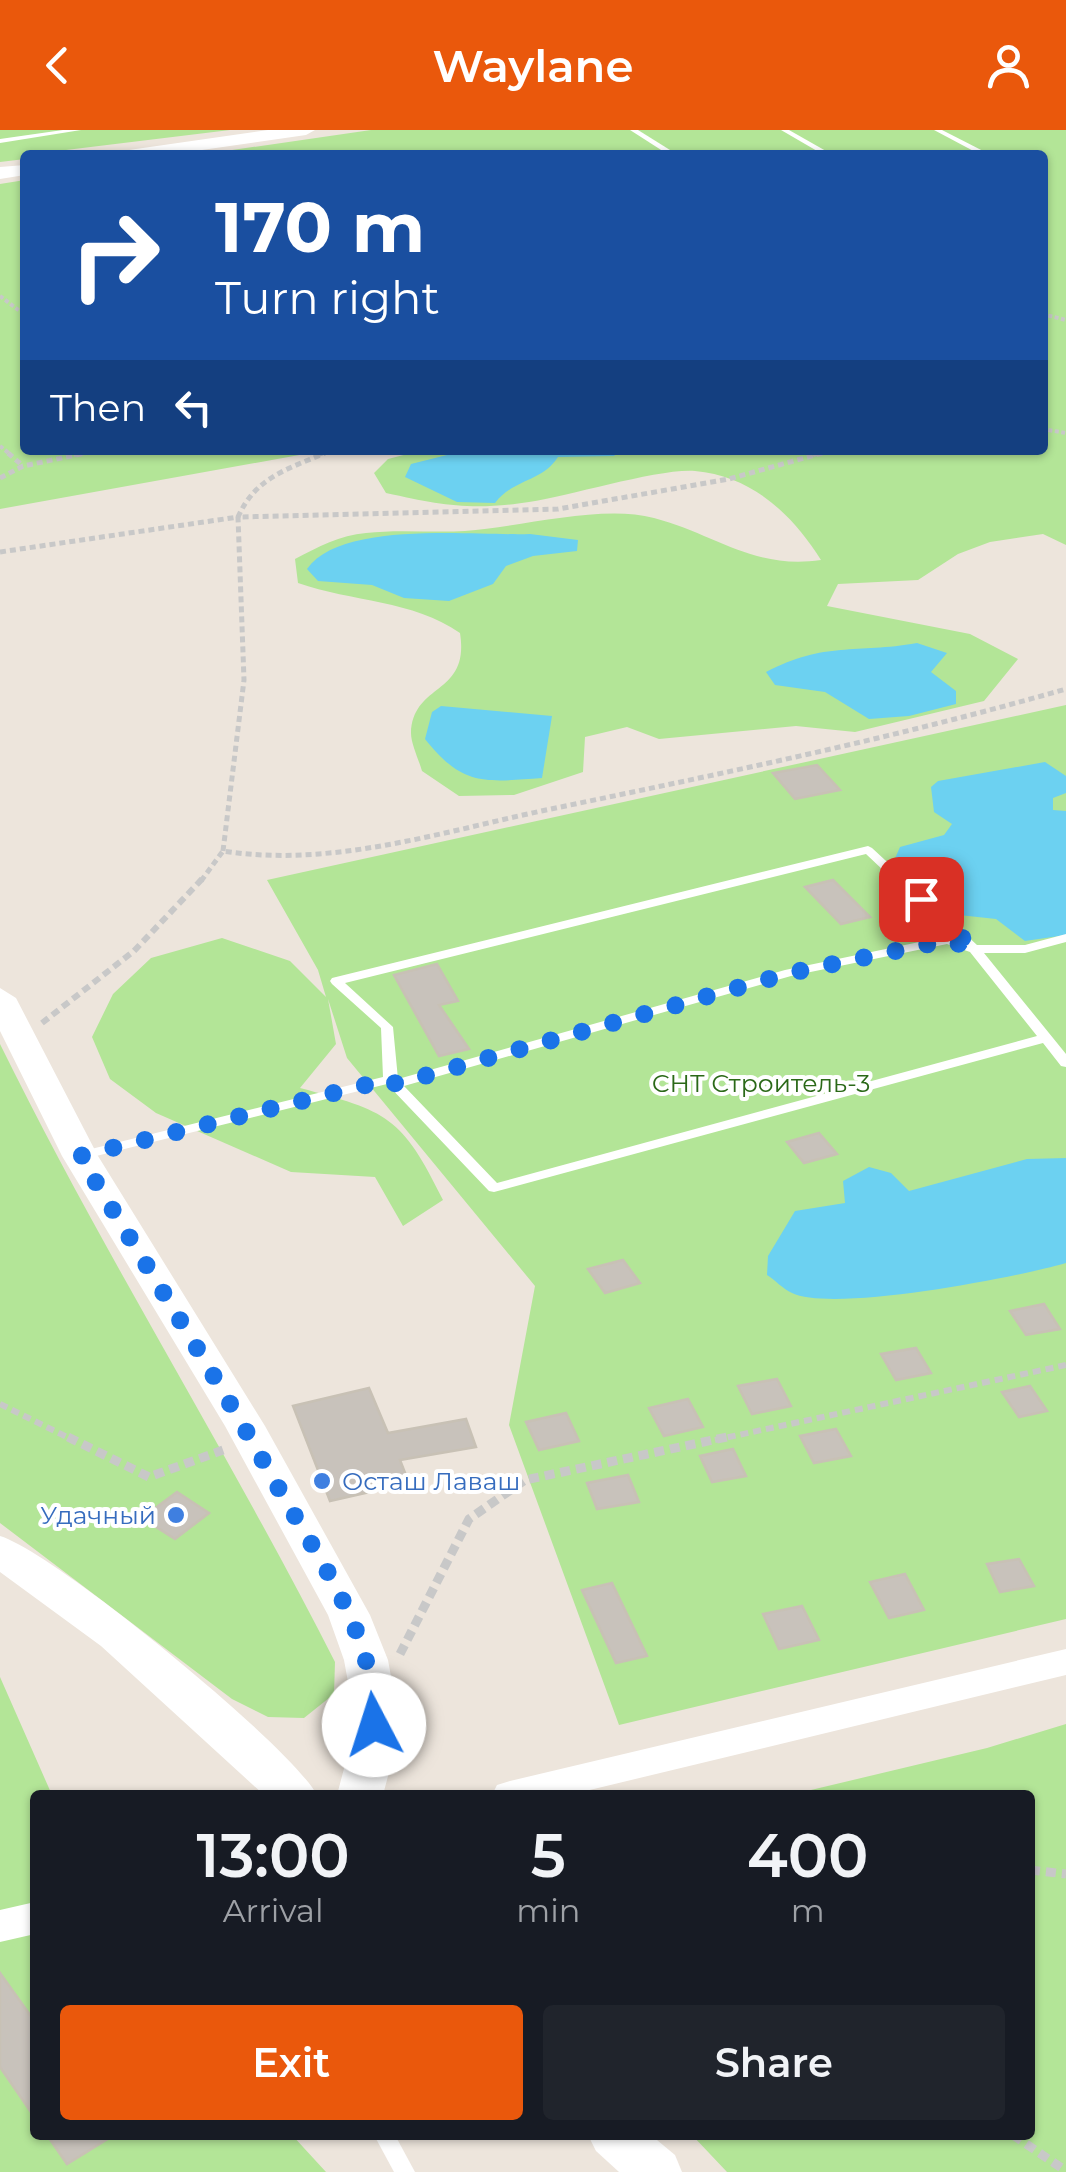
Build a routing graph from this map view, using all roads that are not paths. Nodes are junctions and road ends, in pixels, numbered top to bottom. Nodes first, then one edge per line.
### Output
1 (78, 130) edge
2 (306, 130) edge
3 (633, 130) edge
4 (784, 130) edge
5 (937, 130) edge
6 (0, 141) edge
7 (164, 150) edge
8 (666, 150) edge
9 (820, 150) edge
10 (977, 150) edge
11 (1066, 938) edge
12 (974, 949) junction
13 (0, 998) edge
14 (1045, 1038) junction
15 (1066, 1063) edge
16 (393, 1082) junction
17 (80, 1156) junction
18 (0, 1551) edge
19 (1066, 1662) edge
20 (289, 1790) edge
21 (361, 1790) edge
22 (531, 1790) edge
23 (30, 1919) edge
24 (0, 1926) edge
25 (387, 2140) edge
26 (620, 2140) edge
27 (405, 2172) edge
28 (656, 2172) edge

1 - 6 lane
2 - 7 street
3 - 8 lane
4 - 9 lane
5 - 10 lane
11 - 12 lane
12 - 14 lane
12 - 16 lane
12 - 16 lane
13 - 17 street
14 - 15 lane
14 - 16 lane
16 - 17 lane
17 - 21 street
18 - 20 street
19 - 22 street
23 - 24 street
25 - 27 lane
26 - 28 street

